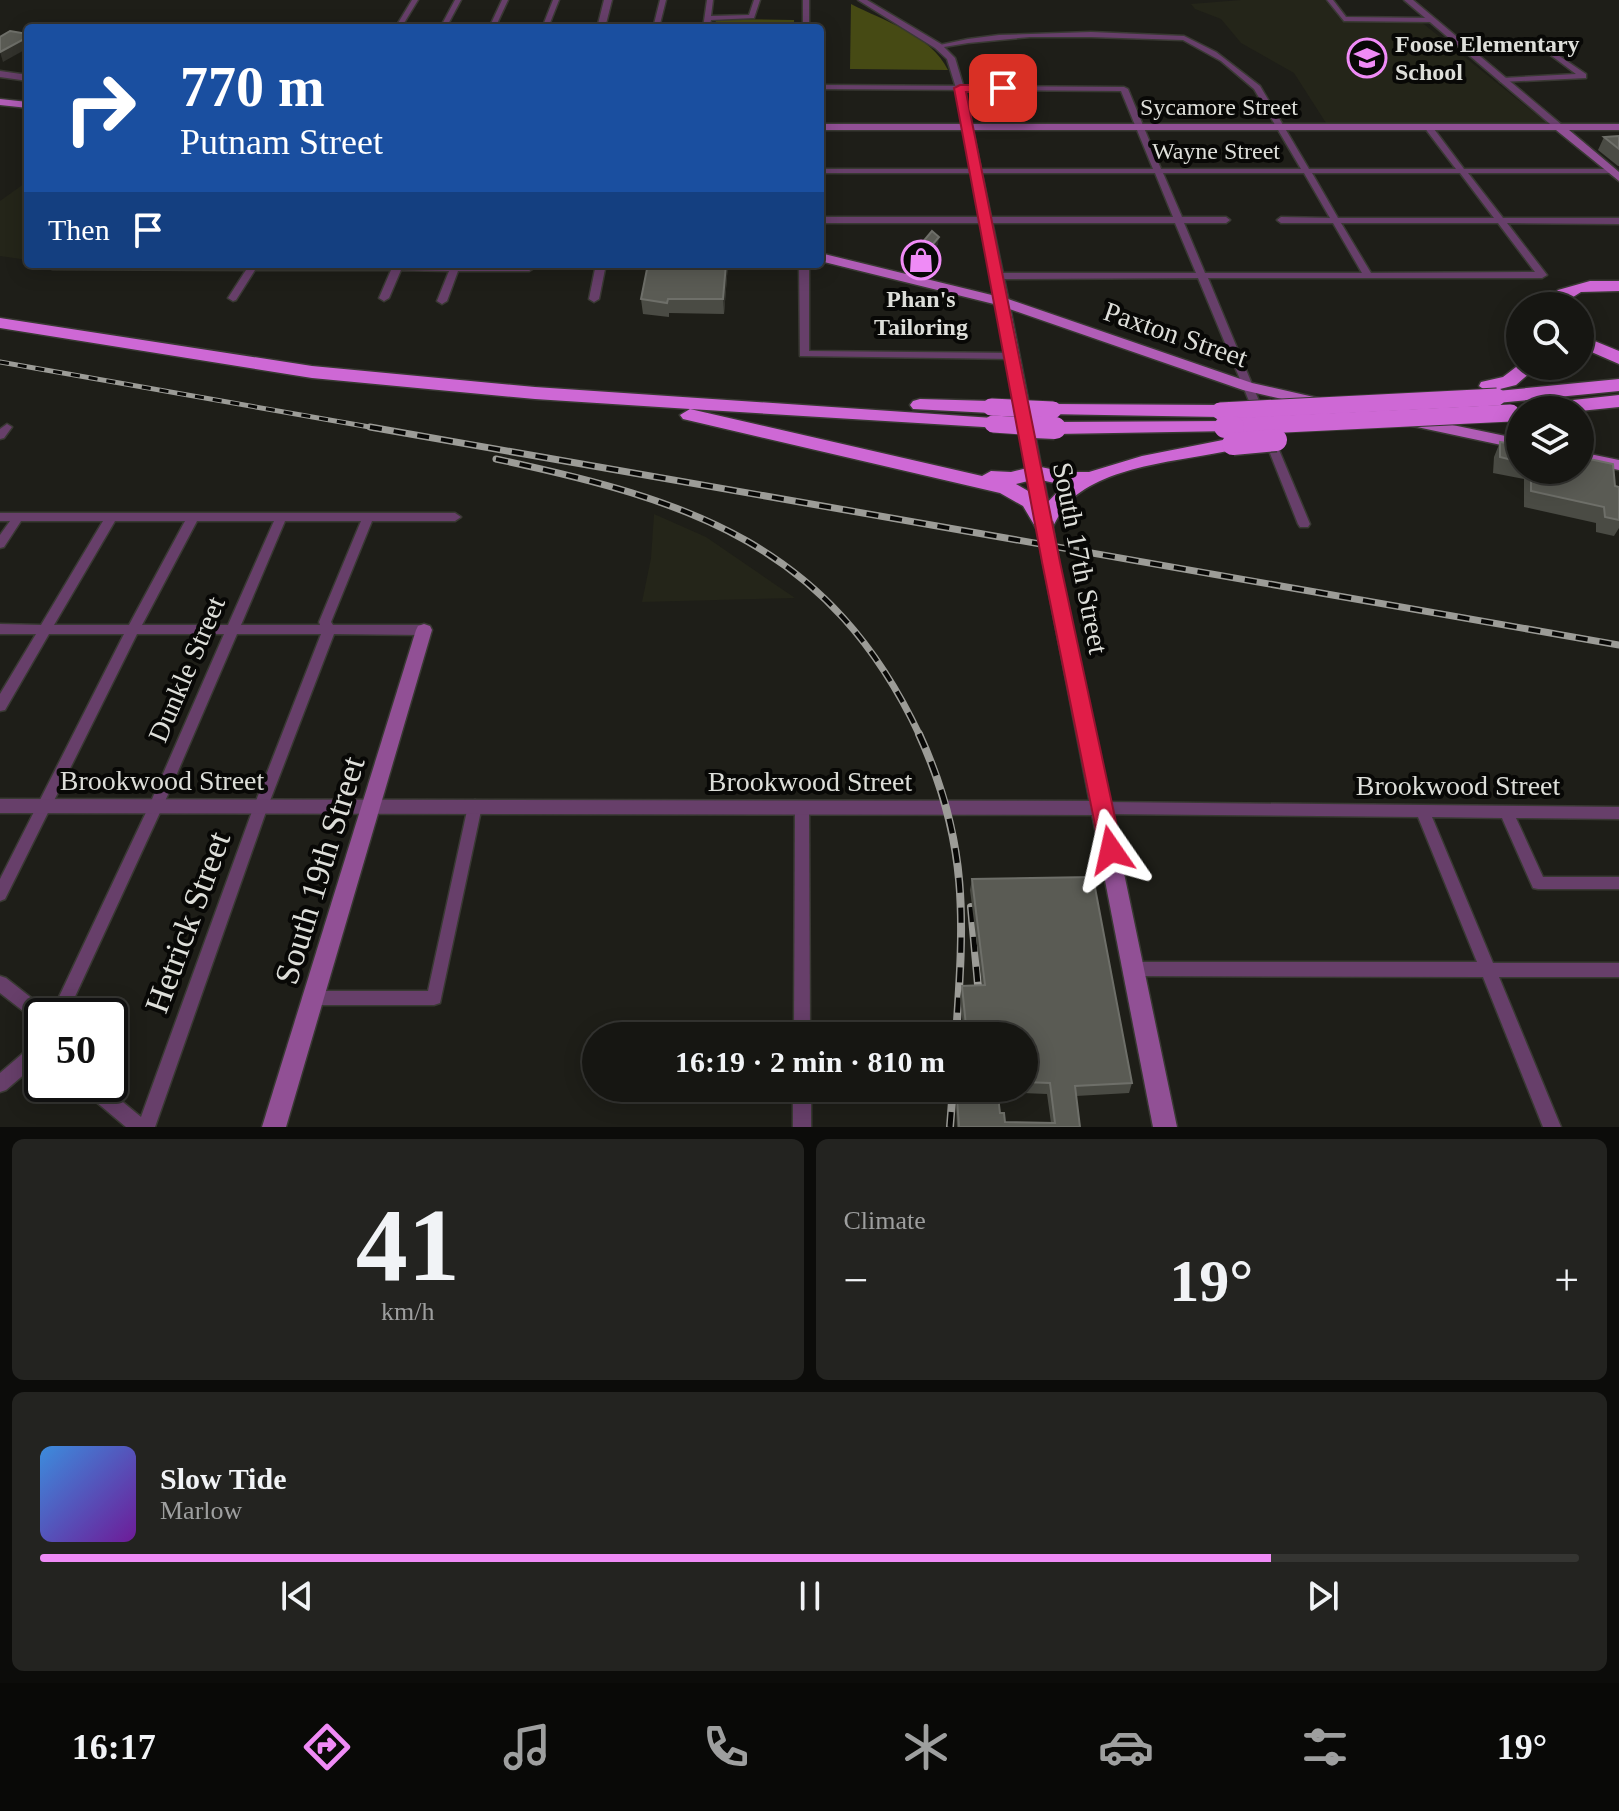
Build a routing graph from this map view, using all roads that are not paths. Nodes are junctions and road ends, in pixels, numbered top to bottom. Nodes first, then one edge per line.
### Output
1 (415, 0) edge
2 (458, 0) edge
3 (505, 0) edge
4 (556, 0) edge
5 (608, 0) edge
6 (663, 0) edge
7 (710, 0) edge
8 (757, 0) edge
9 (806, 0) edge
10 (862, 0) edge
11 (1330, 0) edge
12 (1408, 0) edge
13 (708, 18) junction
14 (1432, 20) junction
15 (400, 24) edge
16 (445, 24) edge
17 (494, 24) edge
18 (547, 24) edge
19 (602, 24) edge
20 (657, 24) edge
21 (707, 24) edge
22 (806, 24) edge
23 (938, 46) junction
24 (1543, 47) dead end
25 (0, 74) edge
26 (24, 77) edge
27 (1503, 80) junction
28 (824, 87) edge
29 (960, 88) junction
30 (0, 102) edge
31 (24, 105) edge
32 (824, 127) edge
33 (968, 127) junction
34 (1141, 127) junction
35 (1281, 127) junction
36 (1428, 127) junction
37 (1559, 127) junction
38 (1619, 127) edge
39 (824, 171) edge
40 (976, 171) junction
41 (1158, 171) junction
42 (1307, 171) junction
43 (1462, 171) junction
44 (1616, 175) edge
45 (824, 220) edge
46 (986, 220) junction
47 (1178, 220) junction
48 (1226, 220) dead end
49 (1281, 220) dead end
50 (1337, 220) junction
51 (1500, 220) junction
52 (1619, 221) edge
53 (824, 258) edge
54 (252, 268) edge
55 (397, 268) edge
56 (455, 268) edge
57 (600, 268) edge
58 (804, 268) edge
59 (1368, 275) junction
60 (998, 276) junction
61 (1201, 276) junction
62 (1619, 288) edge
63 (1564, 292) edge
64 (1594, 294) edge
65 (233, 298) dead end
66 (384, 298) dead end
67 (594, 299) dead end
68 (442, 301) dead end
69 (1003, 302) junction
70 (0, 311) edge
71 (0, 323) edge
72 (1594, 346) edge
73 (1013, 356) junction
74 (1619, 358) edge
75 (1510, 380) edge
76 (1619, 385) edge
77 (1248, 387) junction
78 (1493, 391) junction
79 (535, 393) junction
80 (1619, 401) edge
81 (1594, 404) edge
82 (1506, 414) edge
83 (992, 416) junction
84 (1226, 427) junction
85 (1506, 441) edge
86 (1594, 460) edge
87 (1619, 465) edge
88 (913, 468) junction
89 (1036, 472) junction
90 (1103, 476) junction
91 (0, 517) edge
92 (18, 517) junction
93 (111, 517) junction
94 (193, 517) junction
95 (281, 517) junction
96 (368, 517) junction
97 (455, 517) dead end
98 (1044, 523) junction
99 (1304, 524) dead end
100 (0, 544) edge
101 (0, 629) edge
102 (45, 629) junction
103 (133, 629) junction
104 (230, 629) junction
105 (329, 630) junction
106 (424, 630) joint
107 (0, 706) edge
108 (0, 806) edge
109 (46, 806) junction
110 (156, 806) junction
111 (261, 806) junction
112 (372, 806) junction
113 (475, 806) junction
114 (802, 807) junction
115 (1103, 808) junction
116 (1506, 811) junction
117 (1423, 812) junction
118 (1619, 813) edge
119 (1619, 883) edge
120 (0, 894) edge
121 (1134, 969) junction
122 (1488, 970) junction
123 (1619, 970) edge
124 (0, 983) edge
125 (66, 998) edge
126 (314, 998) junction
127 (24, 1002) edge
128 (802, 1022) edge
129 (24, 1063) edge
130 (0, 1084) edge
131 (110, 1102) edge
132 (802, 1102) edge
133 (140, 1127) edge
134 (146, 1127) edge
135 (274, 1127) edge
136 (802, 1127) edge
137 (1165, 1127) edge
138 (1552, 1127) edge

1 - 15 street
2 - 16 street
3 - 17 street
4 - 18 street
5 - 19 street
6 - 20 street
7 - 13 street
8 - 13 street
9 - 22 street
10 - 23 street, South 17th Street
11 - 14 street
12 - 14 street
13 - 21 street
14 - 27 street
23 - 29 street, South 17th Street
23 - 35 street
24 - 27 street
25 - 26 street
27 - 37 street
28 - 29 street
29 - 33 street, South 17th Street
29 - 34 street
30 - 31 main road
32 - 33 main road, Sycamore Street
33 - 34 main road, Sycamore Street
33 - 40 street, South 17th Street
34 - 35 main road, Sycamore Street
34 - 41 street
35 - 36 main road, Sycamore Street
35 - 42 street
36 - 37 main road, Sycamore Street
36 - 43 street
37 - 38 main road, Sycamore Street
37 - 44 main road
39 - 40 street, Wayne Street
40 - 41 street, Wayne Street
40 - 46 street, South 17th Street
41 - 42 street, Wayne Street
41 - 47 street
42 - 43 street, Wayne Street
42 - 50 street
43 - 44 street, Wayne Street
43 - 51 street
45 - 46 street
46 - 47 street
46 - 60 street, South 17th Street
47 - 48 street
47 - 61 street
49 - 50 street
50 - 51 street
50 - 59 street
51 - 52 street
51 - 59 street
53 - 69 main road, Paxton Street
54 - 65 street
55 - 66 street
56 - 68 street
57 - 67 street
58 - 73 street
59 - 61 street
60 - 61 street
60 - 69 street, South 17th Street
61 - 77 street
62 - 63 highway
62 - 64 highway
69 - 73 main road, South 17th Street
69 - 77 main road, Paxton Street
70 - 83 highway
71 - 79 highway
72 - 74 highway
73 - 89 main road, South 17th Street
75 - 78 highway
76 - 78 highway
77 - 85 main road, Paxton Street
77 - 99 street
78 - 84 highway, bridge
79 - 83 highway
79 - 88 highway
80 - 81 highway
82 - 84 highway, bridge
83 - 84 highway, bridge
84 - 90 highway
86 - 87 main road
88 - 89 highway
88 - 98 highway
89 - 90 highway
89 - 98 main road, South 17th Street
90 - 98 highway
91 - 92 street
92 - 93 street
92 - 100 street
93 - 94 street
93 - 102 street
94 - 95 street
94 - 103 street
95 - 96 street
95 - 104 street, Dunkle Street
96 - 97 street
96 - 105 street, Hetrick Street
98 - 115 main road, South 17th Street, bridge
101 - 102 street
102 - 103 street
102 - 107 street
103 - 104 street
103 - 109 street
104 - 105 street
104 - 110 street, Dunkle Street
105 - 106 street
105 - 111 street, Hetrick Street
106 - 112 main road, South 19th Street
108 - 109 street, Brookwood Street
109 - 110 street, Brookwood Street
109 - 120 street
110 - 111 street, Brookwood Street
110 - 125 street, Dunkle Street
111 - 112 street, Brookwood Street
111 - 134 street, Hetrick Street
112 - 113 street, Brookwood Street
112 - 126 main road, South 19th Street
113 - 114 street, Brookwood Street
113 - 126 street
114 - 115 street, Brookwood Street
114 - 128 street
115 - 117 street, Brookwood Street
115 - 121 main road, South 17th Street
116 - 117 street, Brookwood Street
116 - 118 street, Brookwood Street
116 - 119 street
117 - 122 street
121 - 122 street
121 - 137 main road, South 17th Street
122 - 123 street
122 - 138 street
124 - 127 street
126 - 135 main road, South 19th Street
129 - 130 street
131 - 133 street
132 - 136 street

